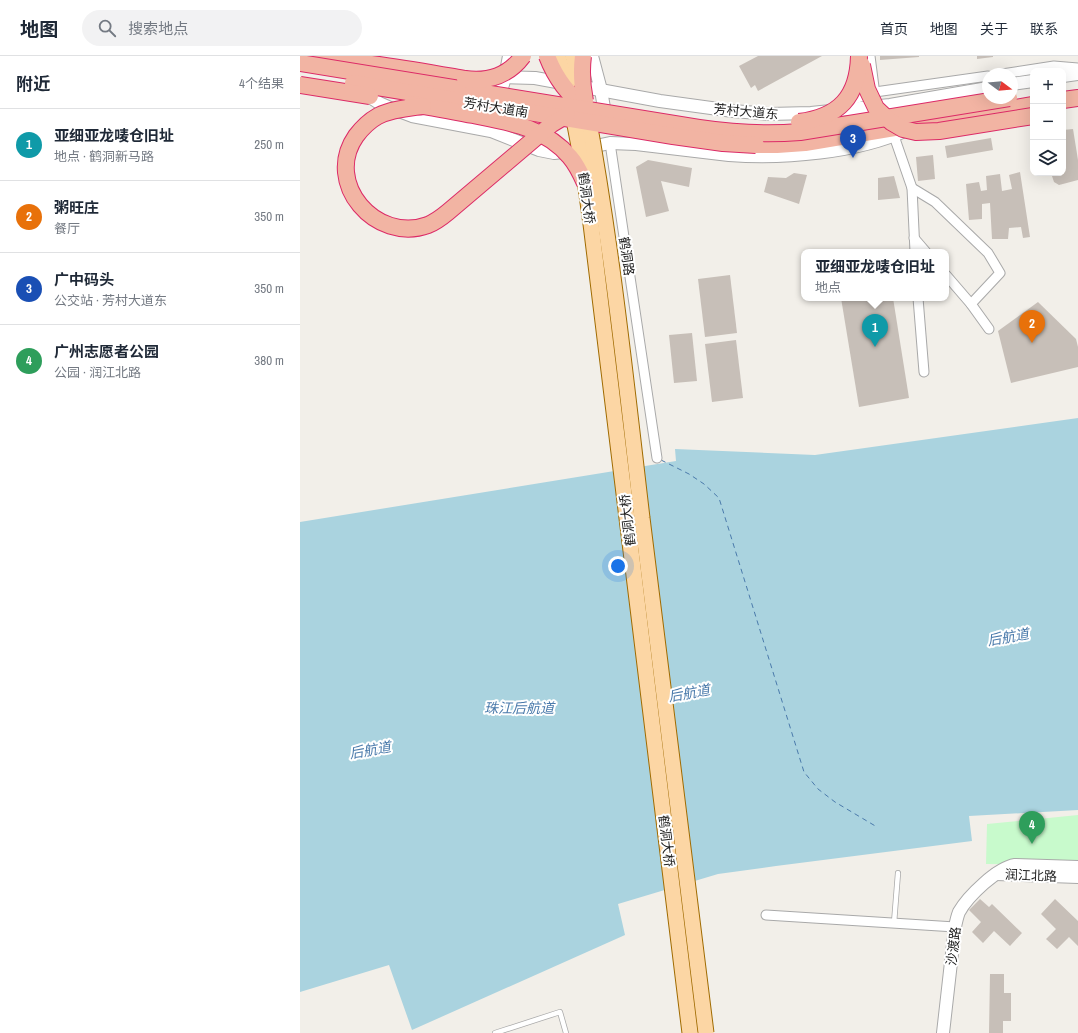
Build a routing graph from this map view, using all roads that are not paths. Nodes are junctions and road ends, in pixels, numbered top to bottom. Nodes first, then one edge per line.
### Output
1 (355, 56) edge
2 (509, 56) edge
3 (523, 56) edge
4 (547, 56) edge
5 (558, 56) edge
6 (573, 56) edge
7 (583, 56) edge
8 (592, 56) edge
9 (860, 56) edge
10 (870, 56) edge
11 (300, 59) edge
12 (300, 63) edge
13 (1078, 68) edge
14 (300, 69) edge
15 (1018, 72) edge
16 (300, 74) edge
17 (1078, 74) edge
18 (1066, 76) edge
19 (505, 77) junction
20 (982, 77) edge
21 (1030, 81) edge
22 (1018, 83) edge
23 (300, 85) edge
24 (1078, 87) edge
25 (982, 89) edge
26 (1066, 89) edge
27 (601, 90) junction
28 (875, 92) junction
29 (1030, 95) edge
30 (1018, 97) edge
31 (1078, 98) edge
32 (1066, 100) edge
33 (585, 101) junction
34 (982, 103) edge
35 (551, 104) junction
36 (423, 106) junction
37 (1030, 106) edge
38 (1078, 109) edge
39 (1066, 111) edge
40 (604, 112) junction
41 (812, 112) junction
42 (1030, 116) edge
43 (919, 124) junction
44 (636, 130) junction
45 (491, 131) junction
46 (894, 136) junction
47 (610, 143) junction
48 (585, 184) junction
49 (912, 188) junction
50 (914, 238) junction
51 (915, 249) edge
52 (923, 249) edge
53 (949, 278) edge
54 (918, 301) edge
55 (971, 304) junction
56 (989, 329) dead end
57 (924, 372) dead end
58 (657, 458) dead end
59 (1078, 867) edge
60 (898, 873) dead end
61 (996, 874) junction
62 (1078, 877) edge
63 (766, 915) dead end
64 (894, 923) junction
65 (954, 927) junction
66 (494, 1033) edge
67 (566, 1033) edge
68 (690, 1033) edge
69 (706, 1033) edge
70 (944, 1033) edge

1 - 19 street
2 - 19 street
3 - 11 highway, bridge
4 - 44 highway, bridge
5 - 48 main road, 鹤洞大桥, bridge
6 - 33 main road, 鹤洞大桥, bridge
7 - 33 highway, bridge
8 - 27 street, 鹤洞路
9 - 35 highway, bridge
9 - 42 highway, bridge
10 - 28 street
12 - 35 highway, 芳村大道南, bridge
13 - 15 street
14 - 45 street, 芳村大道南
16 - 44 highway, 芳村大道南, bridge
17 - 18 street
19 - 27 street, 芳村大道东
19 - 45 street
20 - 28 street
21 - 22 street
23 - 36 highway, bridge
24 - 26 highway
25 - 41 street, 芳村大道东
27 - 41 street, 芳村大道东
27 - 47 street, 鹤洞路
28 - 41 street
29 - 30 highway, 芳村大道东
31 - 32 highway
33 - 69 main road, 鹤洞大桥, bridge
34 - 40 highway, 芳村大道东, bridge
35 - 40 highway, 芳村大道东, bridge
36 - 40 highway, bridge
36 - 48 highway, bridge
37 - 43 highway
38 - 39 highway
43 - 44 highway, bridge
43 - 46 street
45 - 47 street
46 - 47 street
46 - 49 street
47 - 58 street, 鹤洞路
48 - 68 main road, 鹤洞大桥, bridge
49 - 50 street
49 - 55 street
50 - 51 street
50 - 52 street
53 - 55 street
54 - 57 street
55 - 56 street
59 - 61 street, 润江北路
60 - 64 lane
61 - 62 street, 润江北路
61 - 65 street, 沙渡路
63 - 64 street
64 - 65 street
65 - 70 street, 沙渡路
66 - 67 lane

